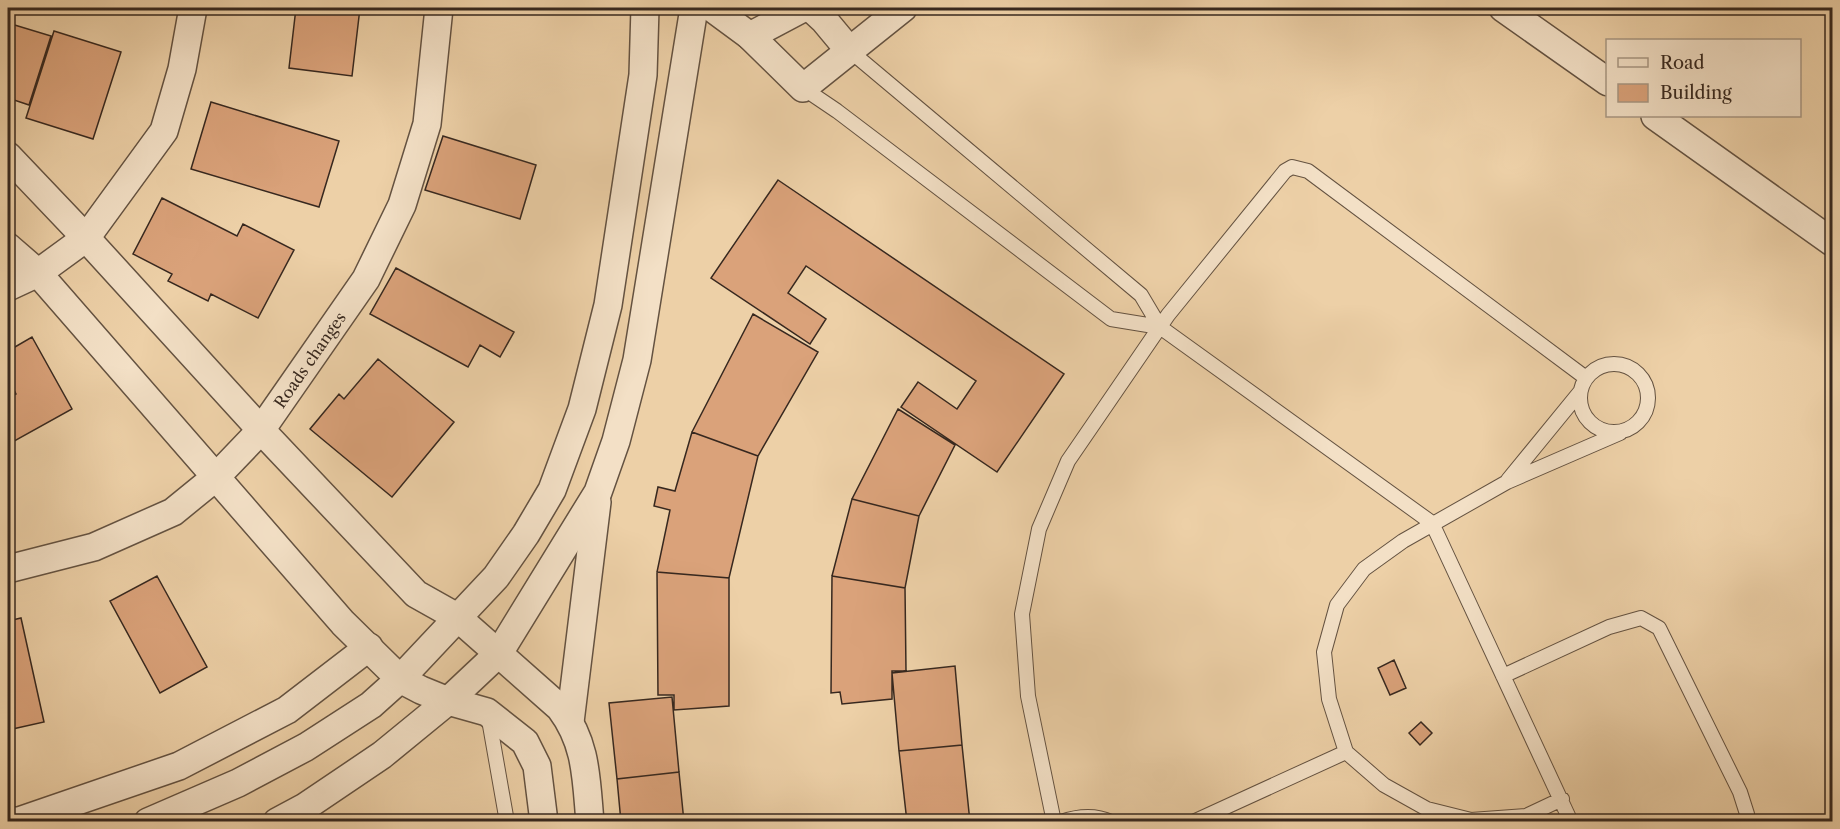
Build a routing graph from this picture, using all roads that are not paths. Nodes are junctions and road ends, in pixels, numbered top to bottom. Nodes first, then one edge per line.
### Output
1 (193, 8) edge
2 (439, 8) edge
3 (645, 8) edge
4 (694, 8) edge
5 (712, 8) edge
6 (803, 8) edge
7 (810, 8) edge
8 (903, 8) edge
9 (1503, 8) edge
10 (750, 36) junction
11 (849, 50) junction
12 (1606, 81) edge
13 (803, 88) junction
14 (1656, 117) edge
15 (8, 156) edge
16 (87, 238) junction
17 (1833, 242) edge
18 (8, 247) edge
19 (38, 273) junction
20 (8, 287) edge
21 (1160, 327) junction
22 (1586, 378) junction
23 (1580, 392) junction
24 (261, 430) junction
25 (1620, 433) junction
26 (216, 477) junction
27 (1507, 482) junction
28 (598, 492) junction
29 (1432, 523) junction
30 (8, 569) edge
31 (457, 617) junction
32 (369, 647) junction
33 (499, 653) junction
34 (1503, 676) junction
35 (400, 679) junction
36 (448, 701) junction
37 (488, 712) junction
38 (570, 722) junction
39 (1346, 753) junction
40 (1562, 799) junction
41 (8, 821) edge
42 (148, 822) edge
43 (277, 822) edge
44 (507, 822) edge
45 (544, 822) edge
46 (590, 822) edge
47 (1054, 822) edge
48 (1061, 822) edge
49 (1111, 822) edge
50 (1193, 822) edge
51 (1570, 822) edge
52 (1745, 822) edge

1 - 16 street
2 - 24 street, Roads changes
3 - 31 street
4 - 28 street
5 - 10 street
6 - 10 street
7 - 11 street
8 - 11 street
9 - 12 street
10 - 13 street
11 - 13 street
11 - 21 lane
13 - 21 lane
14 - 17 street
15 - 16 street
16 - 19 street
16 - 24 street
18 - 19 street
19 - 20 street
19 - 26 street
21 - 22 lane
21 - 29 lane
21 - 47 lane
22 - 23 lane
22 - 25 lane
23 - 25 lane
23 - 27 lane
24 - 26 street, Roads changes
24 - 31 street
25 - 27 lane
26 - 30 street, Roads changes
26 - 32 street
27 - 29 lane
28 - 33 street
28 - 38 street
29 - 34 lane
29 - 39 lane
31 - 33 street
31 - 35 street
32 - 35 street
32 - 41 street
33 - 36 street
33 - 38 street
34 - 40 lane
34 - 52 lane
35 - 36 street
35 - 42 street
36 - 37 street
36 - 43 street
37 - 44 lane
37 - 45 street
38 - 46 street
39 - 40 lane
39 - 50 lane
40 - 51 lane
48 - 49 lane

